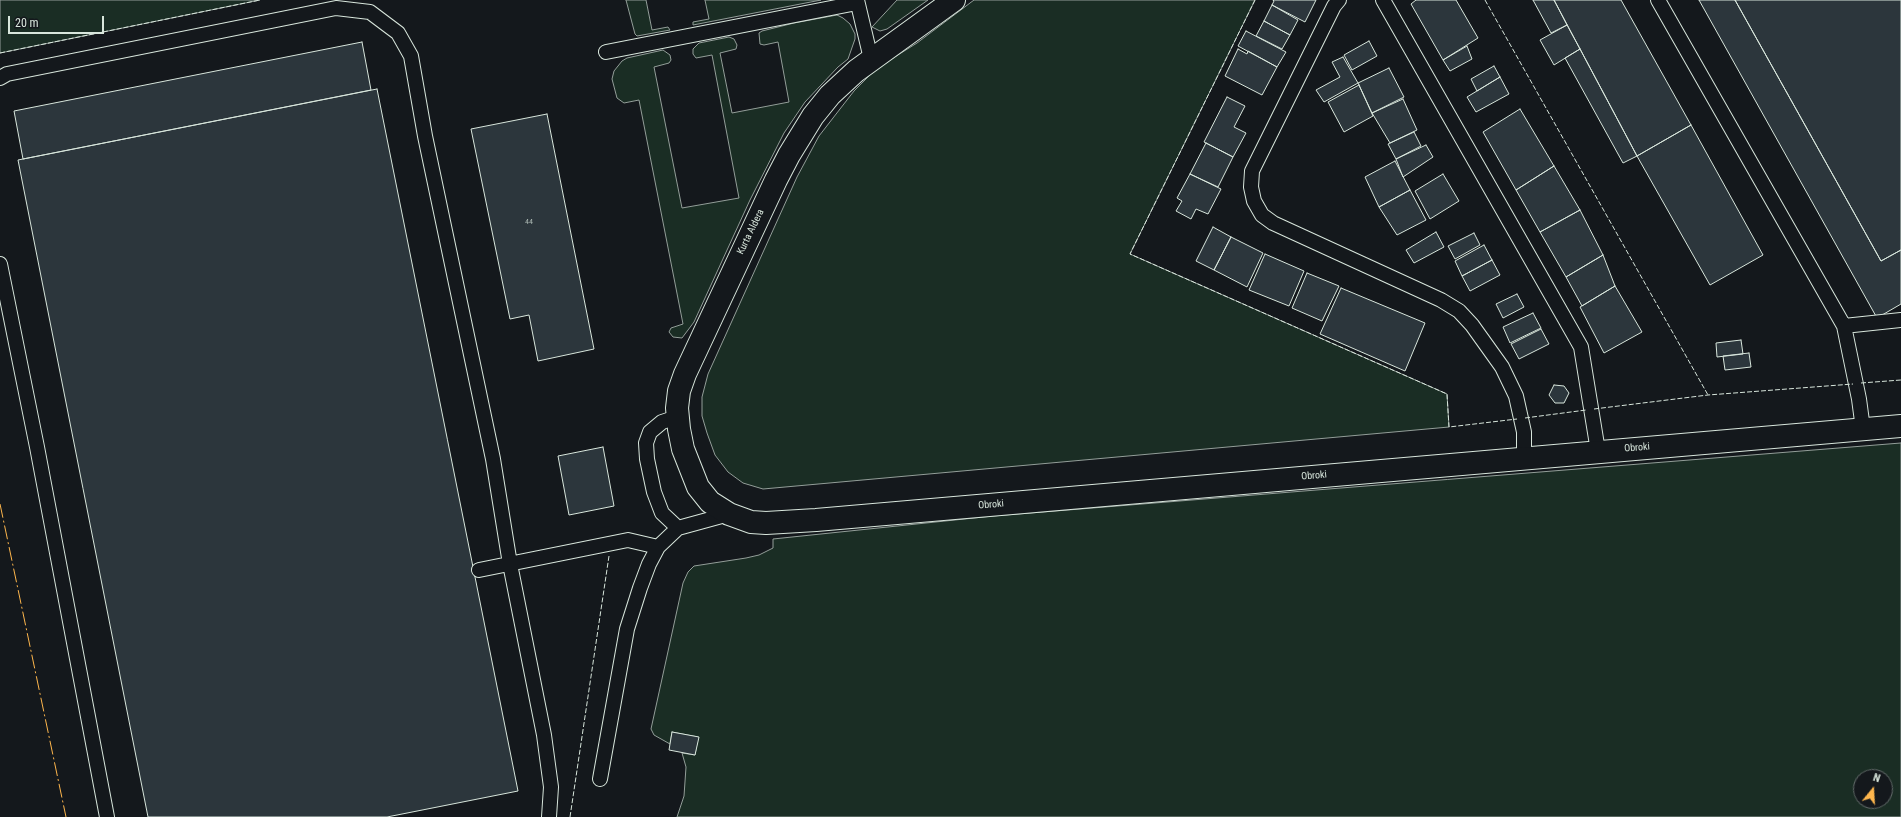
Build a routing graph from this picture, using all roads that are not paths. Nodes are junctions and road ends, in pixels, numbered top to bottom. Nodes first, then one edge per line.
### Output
1 (954, 0) edge
2 (1339, 0) edge
3 (1383, 0) edge
4 (1658, 0) edge
5 (857, 2) edge
6 (606, 52) dead end
7 (871, 59) junction
8 (0, 78) edge
9 (0, 264) edge
10 (1901, 320) edge
11 (1844, 326) junction
12 (677, 417) junction
13 (1901, 426) edge
14 (1863, 429) junction
15 (1598, 451) junction
16 (1524, 458) junction
17 (728, 514) junction
18 (678, 528) junction
19 (658, 548) junction
20 (510, 564) junction
21 (479, 570) dead end
22 (600, 779) dead end
23 (107, 817) edge
24 (549, 817) edge

1 - 7 street, Kurta Aldera
2 - 16 lane
3 - 15 lane
4 - 11 lane
5 - 6 lane
5 - 7 lane
7 - 12 street, Kurta Aldera
8 - 20 lane
9 - 23 lane
10 - 11 lane
11 - 14 lane
12 - 17 street, Kurta Aldera
12 - 18 lane
13 - 14 street, Obroki
14 - 15 street, Obroki
15 - 16 street, Obroki
16 - 17 street, Obroki
17 - 18 lane
18 - 19 lane
19 - 20 lane
19 - 22 lane
20 - 21 lane
20 - 24 lane

